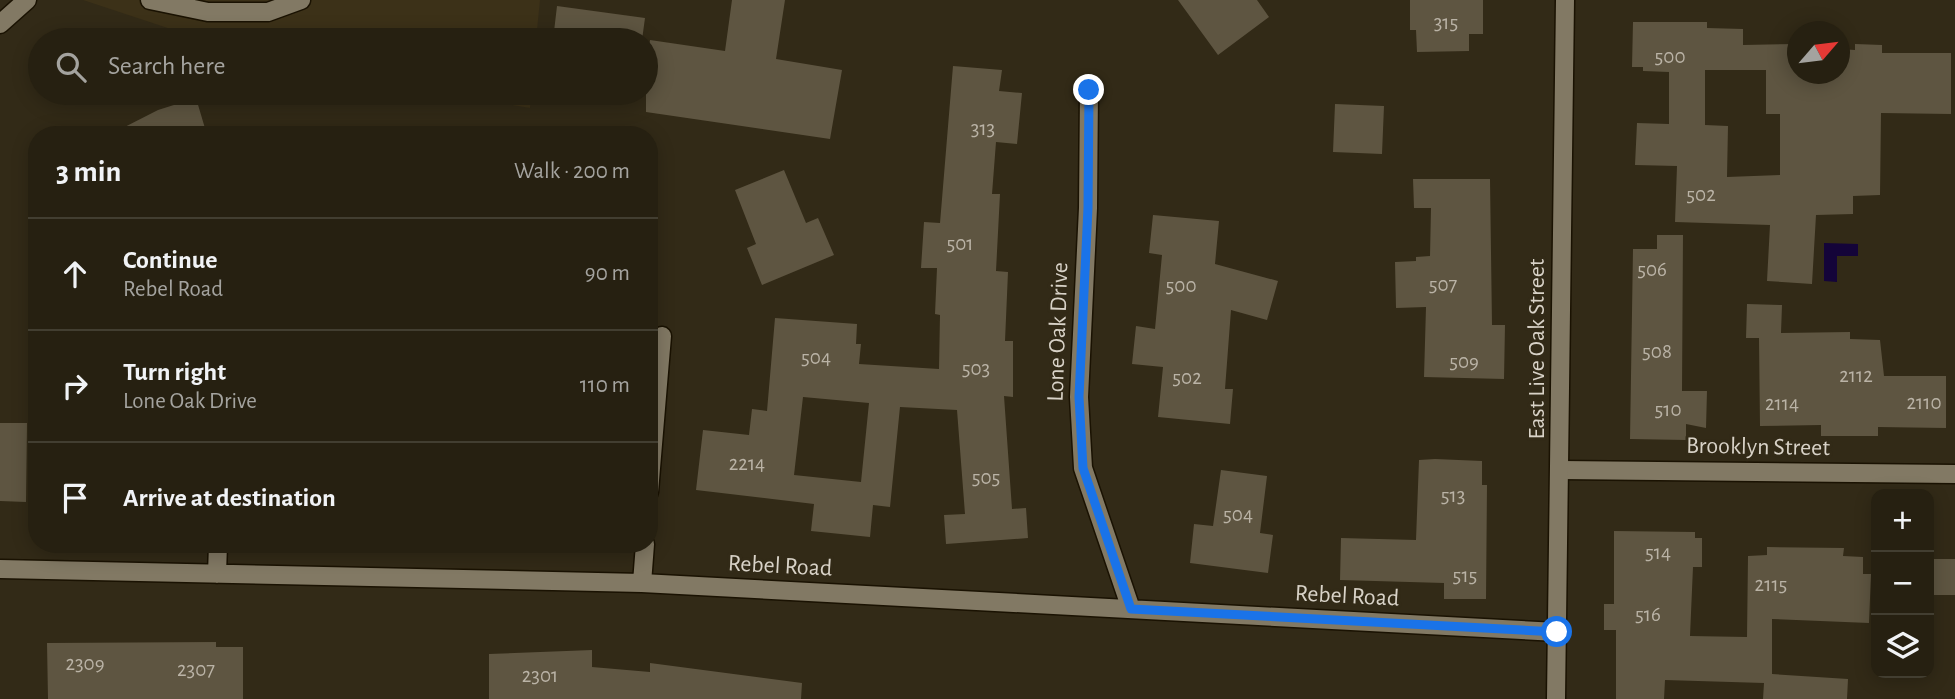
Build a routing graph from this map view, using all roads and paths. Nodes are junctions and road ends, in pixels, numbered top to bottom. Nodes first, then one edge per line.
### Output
1 (26, 0) edge
2 (150, 0) edge
3 (1565, 0) edge
4 (296, 1) edge
5 (208, 6) edge
6 (0, 24) edge
7 (1089, 90) dead end
8 (662, 336) dead end
9 (658, 384) edge
10 (1561, 470) junction
11 (1955, 474) edge
12 (218, 553) edge
13 (644, 553) edge
14 (0, 569) edge
15 (217, 574) junction
16 (642, 583) junction
17 (1131, 609) junction
18 (1557, 632) junction
19 (1556, 699) edge

1 - 6 street
2 - 5 street
3 - 10 street, East Live Oak Street
4 - 5 street
7 - 17 street, Lone Oak Drive
8 - 9 street
10 - 11 street, Brooklyn Street
10 - 18 street, East Live Oak Street
12 - 15 street
13 - 16 street
14 - 15 street, Rebel Road
15 - 16 street, Rebel Road
16 - 17 street, Rebel Road
17 - 18 street, Rebel Road
18 - 19 street, East Live Oak Street

